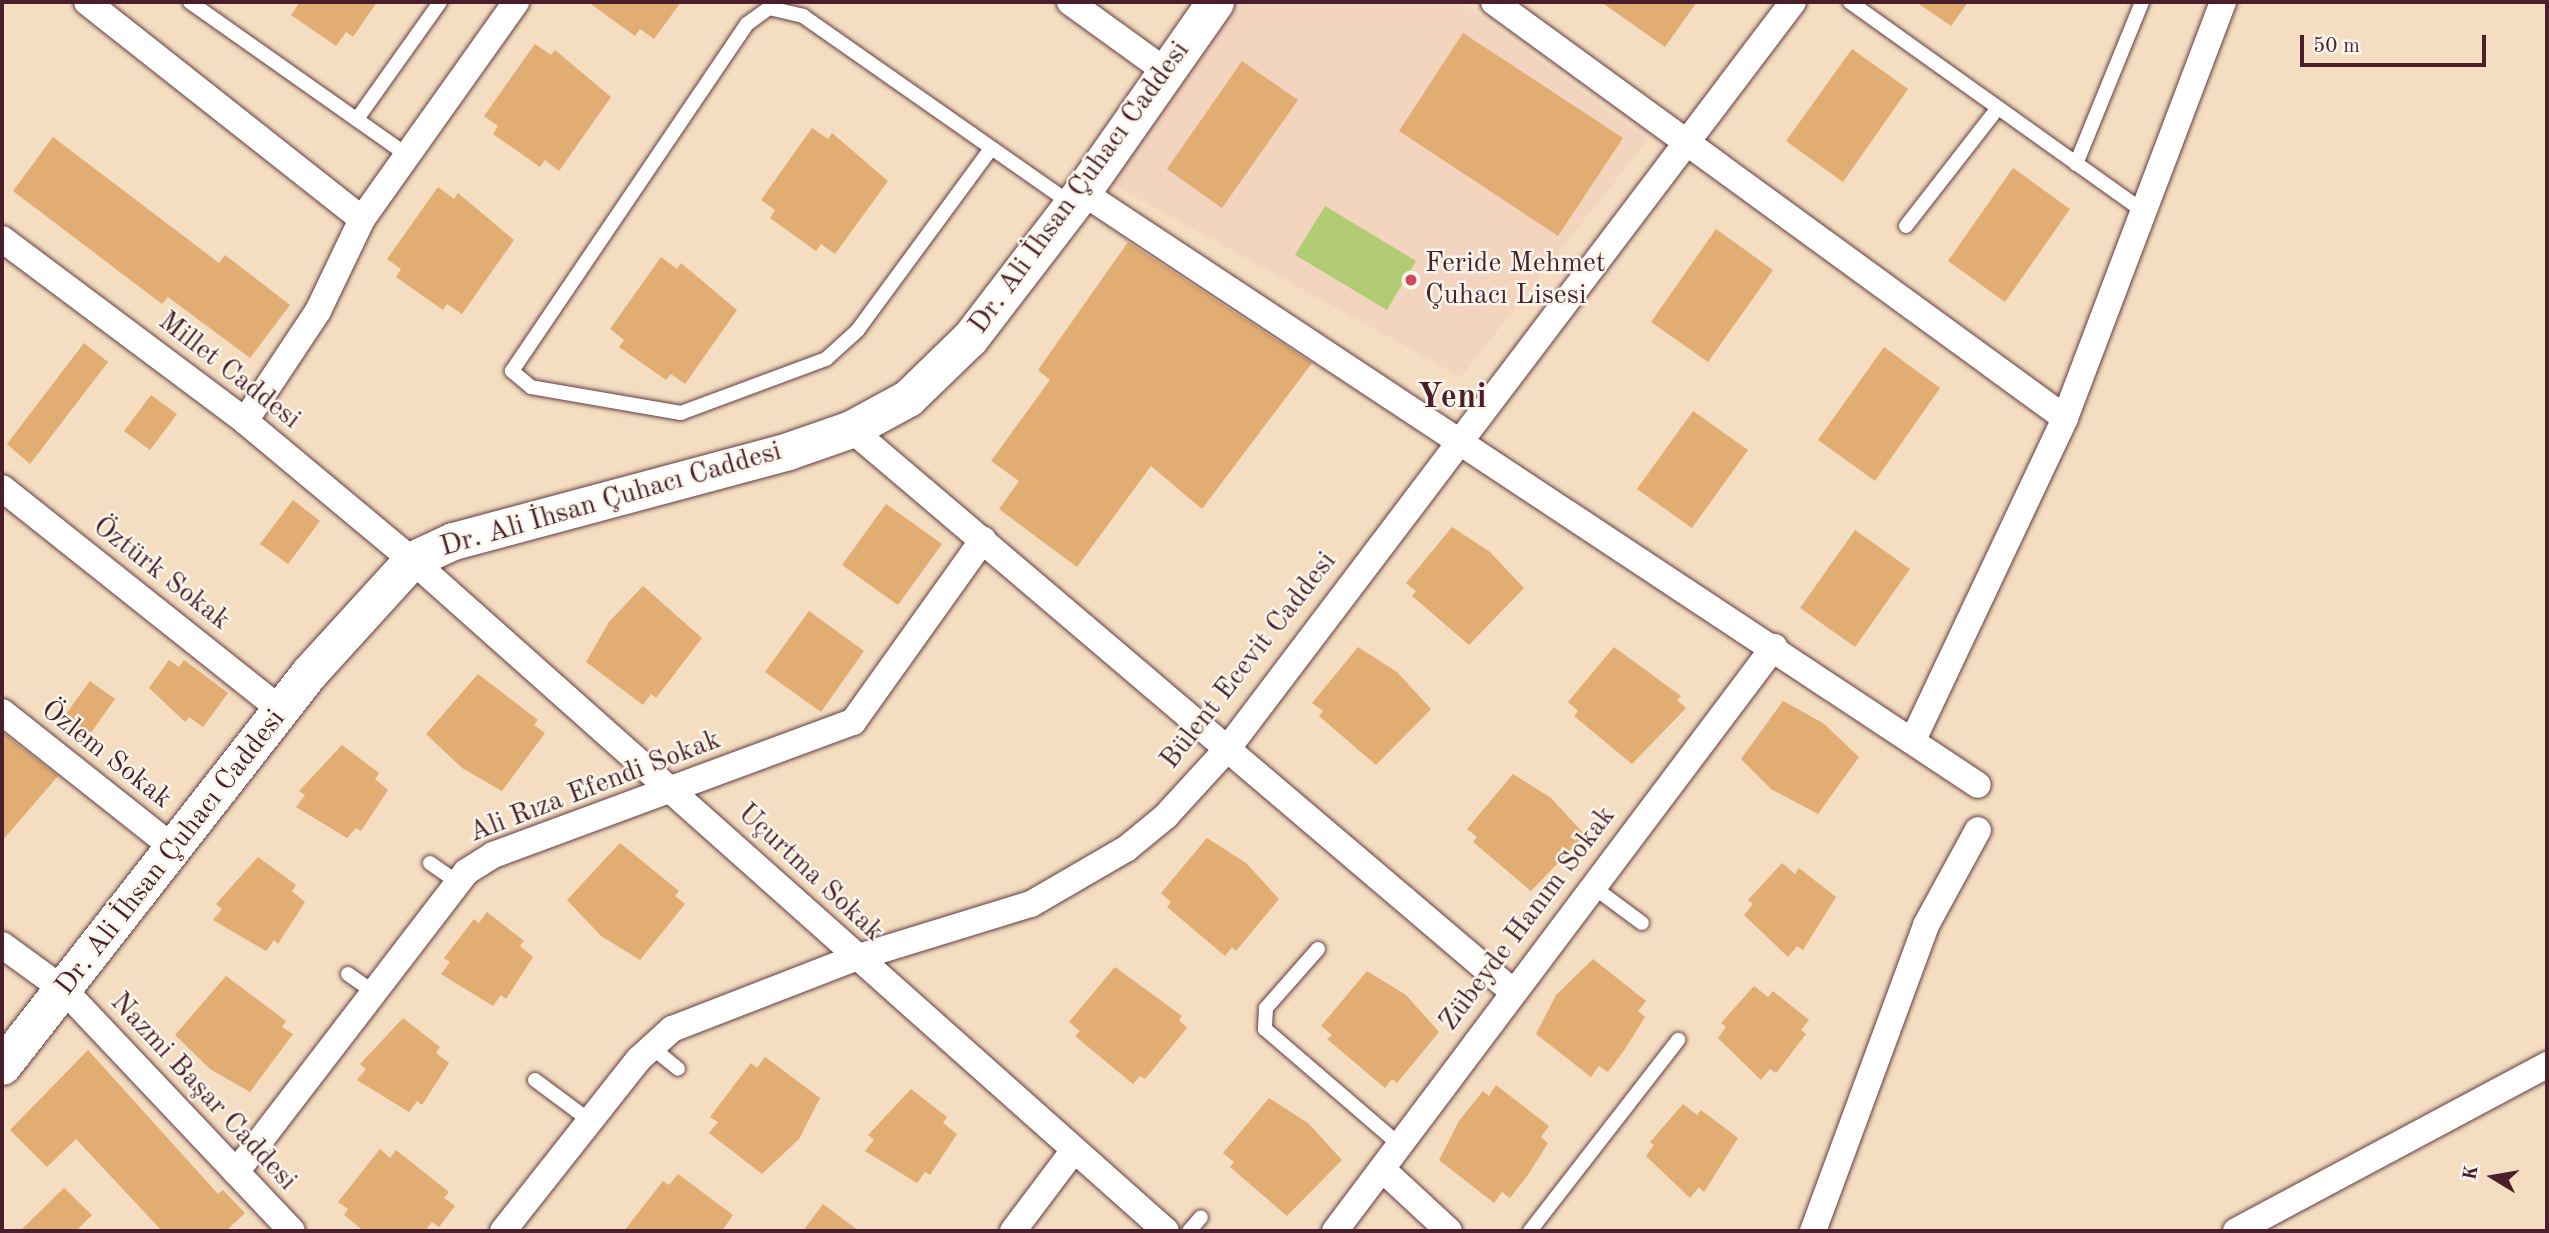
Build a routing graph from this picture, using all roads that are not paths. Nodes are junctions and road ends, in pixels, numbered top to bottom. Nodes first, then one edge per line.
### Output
1 (87, 2) edge
2 (190, 2) edge
3 (440, 2) edge
4 (516, 2) edge
5 (1070, 2) edge
6 (1215, 2) edge
7 (1494, 2) edge
8 (1793, 2) edge
9 (1850, 2) edge
10 (2142, 2) edge
11 (2223, 2) edge
12 (1168, 73) junction
13 (1997, 109) junction
14 (357, 119) junction
15 (1685, 139) junction
16 (990, 150) junction
17 (407, 155) junction
18 (2076, 164) junction
19 (1077, 199) junction
20 (2142, 210) junction
21 (362, 219) junction
22 (1906, 226) dead end
23 (2, 239) edge
24 (2065, 418) junction
25 (245, 421) junction
26 (851, 429) junction
27 (1458, 436) junction
28 (2, 488) edge
29 (983, 540) junction
30 (412, 560) junction
31 (1774, 647) junction
32 (281, 710) junction
33 (2, 712) edge
34 (1913, 740) junction
35 (1228, 748) junction
36 (1978, 785) dead end
37 (673, 790) junction
38 (1978, 830) dead end
39 (171, 846) junction
40 (430, 863) dead end
41 (457, 882) junction
42 (1592, 886) junction
43 (1642, 923) dead end
44 (2, 945) edge
45 (1318, 949) dead end
46 (855, 958) junction
47 (348, 974) dead end
48 (65, 991) junction
49 (372, 991) junction
50 (1512, 991) junction
51 (1678, 1040) dead end
52 (650, 1046) junction
53 (2547, 1065) edge
54 (2, 1066) edge
55 (678, 1069) dead end
56 (535, 1080) dead end
57 (590, 1121) junction
58 (1400, 1144) junction
59 (1074, 1150) junction
60 (1382, 1169) junction
61 (236, 1172) junction
62 (1200, 1217) dead end
63 (292, 1231) edge
64 (503, 1231) edge
65 (1013, 1231) edge
66 (1166, 1231) edge
67 (1189, 1231) edge
68 (1335, 1231) edge
69 (1449, 1231) edge
70 (1530, 1231) edge
71 (1813, 1231) edge
72 (2236, 1231) edge

1 - 21 street
2 - 14 lane
3 - 14 lane
4 - 17 street
5 - 12 street
6 - 12 street, Dr. Ali İhsan Çuhacı Caddesi
7 - 15 street
8 - 15 street, Bülent Ecevit Caddesi
9 - 13 lane
10 - 18 lane
11 - 20 street
12 - 19 street, Dr. Ali İhsan Çuhacı Caddesi
13 - 18 lane
13 - 22 lane
14 - 17 lane
15 - 24 street
15 - 27 street, Bülent Ecevit Caddesi
16 - 16 lane
16 - 19 lane
17 - 21 street
18 - 20 lane
19 - 26 street, Dr. Ali İhsan Çuhacı Caddesi
19 - 27 street
20 - 24 street
21 - 25 street
23 - 25 street, Millet Caddesi
24 - 34 street
25 - 30 street, Millet Caddesi
26 - 29 street
26 - 30 street, Dr. Ali İhsan Çuhacı Caddesi
27 - 31 street
27 - 35 street, Bülent Ecevit Caddesi
28 - 32 street, Öztürk Sokak
29 - 35 street
29 - 37 street, Ali Rıza Efendi Sokak
30 - 32 street, Dr. Ali İhsan Çuhacı Caddesi
30 - 37 street, Uçurtma Sokak
31 - 34 street
31 - 42 street, Zübeyde Hanım Sokak
32 - 39 street, Dr. Ali İhsan Çuhacı Caddesi
33 - 39 street, Özlem Sokak
34 - 36 street
35 - 46 street, Bülent Ecevit Caddesi
35 - 50 street
37 - 41 street, Ali Rıza Efendi Sokak
37 - 46 street, Uçurtma Sokak
38 - 71 street
39 - 48 street, Dr. Ali İhsan Çuhacı Caddesi
40 - 41 lane
41 - 49 street, Ali Rıza Efendi Sokak
42 - 43 lane
42 - 50 street, Zübeyde Hanım Sokak
44 - 48 street, Nazmi Başar Caddesi
45 - 58 lane
46 - 52 street, Bülent Ecevit Caddesi
46 - 59 street, Uçurtma Sokak
47 - 49 lane
48 - 54 street, Dr. Ali İhsan Çuhacı Caddesi
48 - 61 street, Nazmi Başar Caddesi
49 - 61 street, Ali Rıza Efendi Sokak
50 - 58 street, Zübeyde Hanım Sokak
51 - 70 lane
52 - 55 lane
52 - 57 street, Bülent Ecevit Caddesi
53 - 72 street
56 - 57 lane
57 - 64 street, Bülent Ecevit Caddesi
58 - 60 street, Zübeyde Hanım Sokak
59 - 65 street
59 - 66 street, Uçurtma Sokak
60 - 68 street, Zübeyde Hanım Sokak
60 - 69 street
61 - 63 street, Nazmi Başar Caddesi
62 - 67 lane

